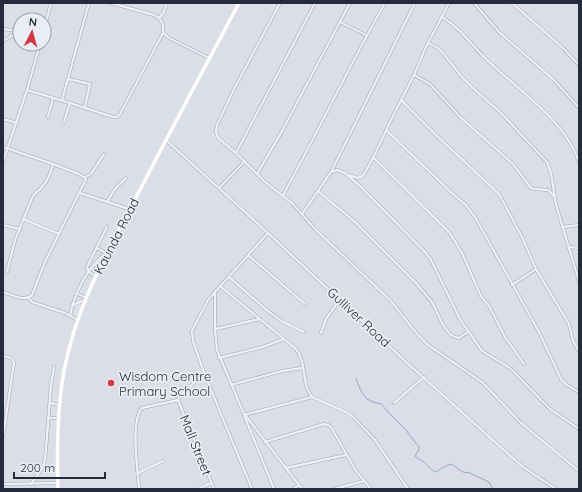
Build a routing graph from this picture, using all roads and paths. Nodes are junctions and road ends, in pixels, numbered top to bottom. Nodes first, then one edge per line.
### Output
1 (90, 3) edge
2 (111, 3) edge
3 (167, 3) edge
4 (238, 3) edge
5 (280, 3) edge
6 (315, 3) edge
7 (350, 3) edge
8 (385, 3) edge
9 (415, 3) edge
10 (450, 3) edge
11 (474, 3) edge
12 (512, 3) edge
13 (159, 18) junction
14 (442, 18) junction
15 (340, 22) junction
16 (163, 33) junction
17 (366, 35) junction
18 (12, 36) edge
19 (3, 41) edge
20 (428, 43) junction
21 (38, 52) edge
22 (209, 58) junction
23 (579, 65) edge
24 (414, 75) junction
25 (68, 79) junction
26 (28, 90) junction
27 (53, 98) junction
28 (62, 100) junction
29 (401, 100) junction
30 (70, 103) junction
31 (85, 107) junction
32 (579, 108) edge
33 (48, 117) dead end
34 (3, 119) edge
35 (64, 122) dead end
36 (17, 124) junction
37 (386, 130) junction
38 (166, 140) junction
39 (3, 147) edge
40 (8, 149) junction
41 (236, 153) junction
42 (578, 153) edge
43 (104, 154) dead end
44 (373, 158) junction
45 (3, 162) edge
46 (244, 162) junction
47 (579, 162) edge
48 (53, 164) junction
49 (331, 172) junction
50 (344, 172) junction
51 (257, 174) junction
52 (85, 177) junction
53 (126, 178) dead end
54 (219, 188) junction
55 (319, 192) junction
56 (80, 193) junction
57 (283, 195) junction
58 (554, 196) junction
59 (107, 202) junction
60 (130, 209) junction
61 (302, 214) junction
62 (23, 220) junction
63 (3, 225) edge
64 (579, 225) edge
65 (107, 227) dead end
66 (563, 227) junction
67 (20, 229) junction
68 (268, 233) junction
69 (59, 234) junction
70 (569, 247) junction
71 (97, 248) junction
72 (579, 248) edge
73 (106, 253) junction
74 (248, 255) junction
75 (536, 269) junction
76 (7, 272) dead end
77 (89, 272) junction
78 (96, 276) junction
79 (229, 277) junction
80 (579, 281) edge
81 (512, 285) junction
82 (220, 286) junction
83 (216, 291) junction
84 (3, 292) edge
85 (78, 294) junction
86 (28, 298) junction
87 (85, 299) junction
88 (340, 299) junction
89 (305, 304) dead end
90 (73, 305) junction
91 (70, 316) junction
92 (260, 319) junction
93 (78, 320) junction
94 (215, 329) junction
95 (304, 332) dead end
96 (468, 332) junction
97 (321, 333) dead end
98 (285, 339) junction
99 (579, 351) edge
100 (3, 356) edge
101 (219, 358) junction
102 (524, 364) dead end
103 (54, 367) dead end
104 (302, 368) junction
105 (204, 373) junction
106 (424, 377) junction
107 (231, 385) junction
108 (579, 392) edge
109 (312, 397) junction
110 (178, 400) junction
111 (50, 403) junction
112 (394, 403) dead end
113 (59, 405) junction
114 (244, 415) junction
115 (48, 418) junction
116 (58, 418) junction
117 (579, 429) edge
118 (3, 437) edge
119 (266, 442) junction
120 (346, 455) junction
121 (164, 461) dead end
122 (286, 468) junction
123 (579, 471) edge
124 (138, 473) junction
125 (364, 481) junction
126 (58, 483) junction
127 (211, 483) junction
128 (3, 484) edge
129 (31, 484) junction
130 (299, 485) junction
131 (58, 489) edge
132 (140, 489) edge
133 (198, 489) edge
134 (214, 489) edge
135 (252, 489) edge
136 (274, 489) edge
137 (292, 489) edge
138 (302, 489) edge
139 (334, 489) edge
140 (371, 489) edge
141 (408, 489) edge
142 (556, 489) edge

1 - 25 street
2 - 13 street
3 - 13 street
4 - 22 main road, Kaunda Road
5 - 41 street
6 - 41 street
7 - 15 street
8 - 17 street
9 - 49 street
10 - 14 street
11 - 32 street
12 - 23 street
13 - 16 street
14 - 20 street
14 - 42 street
15 - 17 street
15 - 51 street
16 - 22 street
16 - 31 street
17 - 57 street
18 - 19 street
20 - 24 street
20 - 58 street
21 - 26 street
22 - 38 main road, Kaunda Road
24 - 29 street
24 - 58 street
25 - 28 street
25 - 31 street
26 - 27 street
26 - 36 street
27 - 28 street
27 - 33 street
28 - 30 street
29 - 37 street
29 - 75 street
30 - 31 street
30 - 35 street
34 - 36 street
36 - 40 street
37 - 44 street
37 - 81 street
38 - 54 street, Gulliver Road
38 - 60 main road, Kaunda Road
39 - 40 street
40 - 45 street
40 - 48 street
41 - 46 street
42 - 47 street
43 - 52 street
44 - 50 street
44 - 102 street
46 - 51 street
46 - 54 street
48 - 52 street
48 - 62 street
49 - 50 street
49 - 55 street
50 - 96 street
51 - 57 street
52 - 56 street
53 - 59 street
54 - 68 street, Gulliver Road
55 - 61 street
55 - 96 street
56 - 59 street
56 - 69 street
57 - 61 street
58 - 66 street
59 - 60 street
60 - 73 main road, Kaunda Road
61 - 123 street
62 - 67 street
62 - 69 street
63 - 67 street
64 - 66 street
65 - 71 street
66 - 70 street
67 - 76 street
68 - 74 street
68 - 88 street, Gulliver Road
69 - 86 street
70 - 72 street
70 - 80 street
71 - 73 street
71 - 77 street
73 - 77 street
73 - 78 main road, Kaunda Road
74 - 79 street
74 - 89 street
75 - 81 street
75 - 99 street
77 - 78 street
77 - 85 street
78 - 87 main road, Kaunda Road
79 - 82 street
79 - 95 street
81 - 108 street
82 - 83 street
82 - 92 street
83 - 94 street
83 - 105 street
84 - 86 street
85 - 87 street
85 - 90 street
86 - 91 street
87 - 90 street
87 - 93 main road, Kaunda Road
88 - 97 street
88 - 106 street, Gulliver Road
90 - 91 street
91 - 93 street
92 - 94 street
92 - 98 street
93 - 113 main road, Kaunda Road
94 - 101 street
96 - 117 street
98 - 101 street
98 - 104 street
100 - 118 street
101 - 107 street
103 - 111 street
104 - 107 street
104 - 109 street
105 - 110 street
105 - 135 street
106 - 112 street
106 - 142 street, Gulliver Road
107 - 114 street
109 - 114 street
109 - 141 street
110 - 124 street
110 - 127 street, Mall Street
111 - 113 street
111 - 115 street
113 - 116 main road, Kaunda Road
114 - 119 street
114 - 136 street
115 - 116 street
115 - 129 street
116 - 126 main road, Kaunda Road
119 - 120 street
119 - 122 street
120 - 122 street
120 - 125 street
121 - 124 street
122 - 130 street
124 - 132 street
125 - 139 street
125 - 140 street
126 - 129 street
126 - 131 main road, Kaunda Road
127 - 133 street
127 - 134 street, Mall Street
128 - 129 street
130 - 137 street
130 - 138 street

